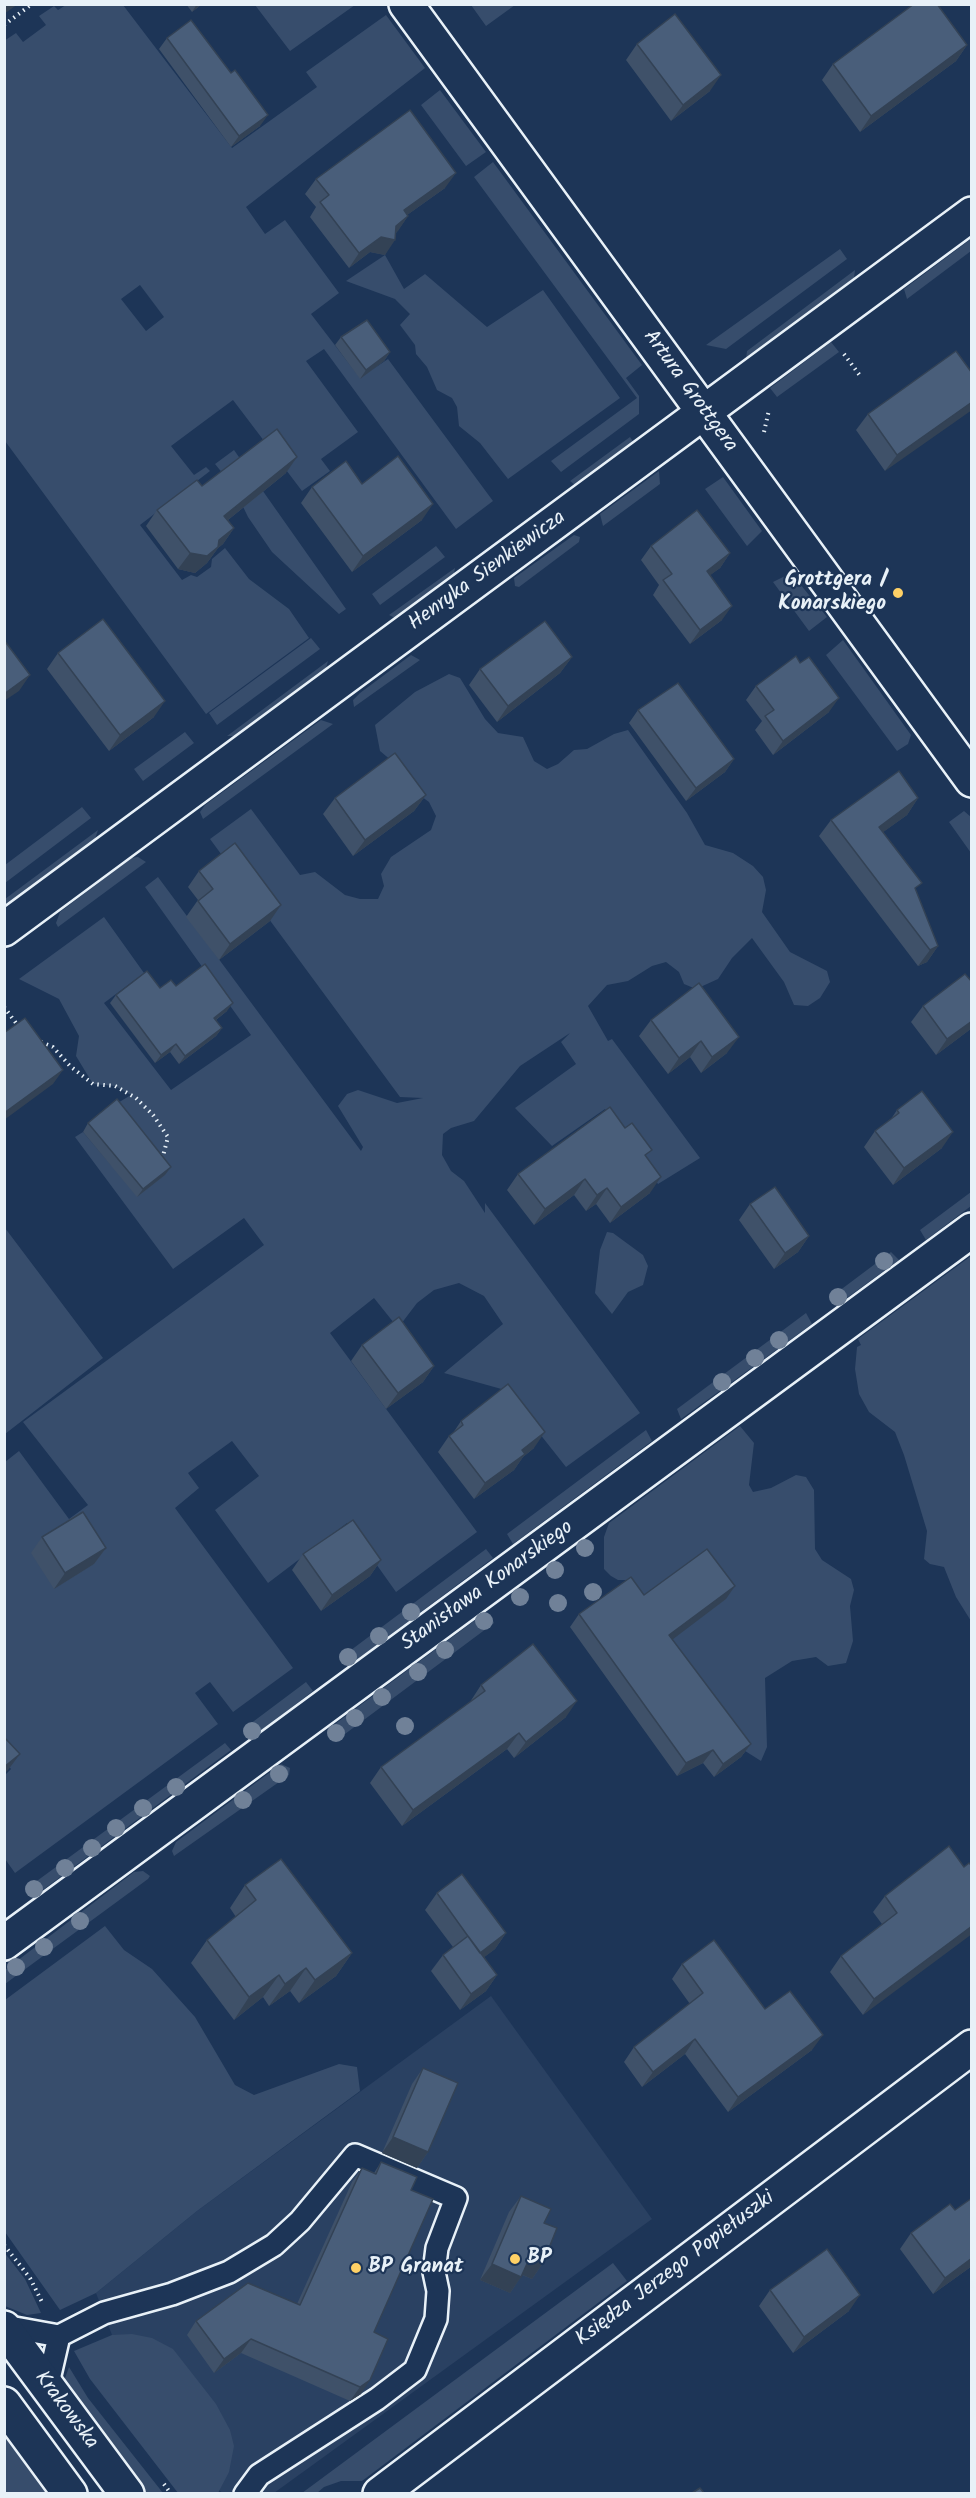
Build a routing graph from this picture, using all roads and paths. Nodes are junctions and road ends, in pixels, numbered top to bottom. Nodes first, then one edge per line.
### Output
1 (32, 4) edge
2 (406, 4) edge
3 (4, 25) edge
4 (972, 214) edge
5 (844, 354) dead end
6 (861, 376) dead end
7 (704, 412) junction
8 (972, 780) edge
9 (4, 929) edge
10 (4, 1007) edge
11 (22, 1031) edge
12 (36, 1039) edge
13 (160, 1166) edge
14 (972, 1230) edge
15 (4, 1943) edge
16 (972, 2047) edge
17 (4, 2327) edge
18 (59, 2336) junction
19 (47, 2388) junction
20 (4, 2404) edge
21 (41, 2454) junction
22 (70, 2493) edge
23 (128, 2493) edge
24 (245, 2493) edge
25 (380, 2493) edge

1 - 3 path
2 - 7 street, Artura Grottgera
4 - 7 street, Henryka Sienkiewicza
5 - 6 path
7 - 8 street, Artura Grottgera
7 - 9 street, Henryka Sienkiewicza
10 - 11 path
12 - 13 path
14 - 15 street, Stanisława Konarskiego
16 - 25 street, Księdza Jerzego Popiełuszki
17 - 18 lane
17 - 19 street, Krakowska
18 - 19 lane
18 - 24 lane
19 - 21 street
19 - 23 street, Krakowska
20 - 21 street
21 - 22 street

